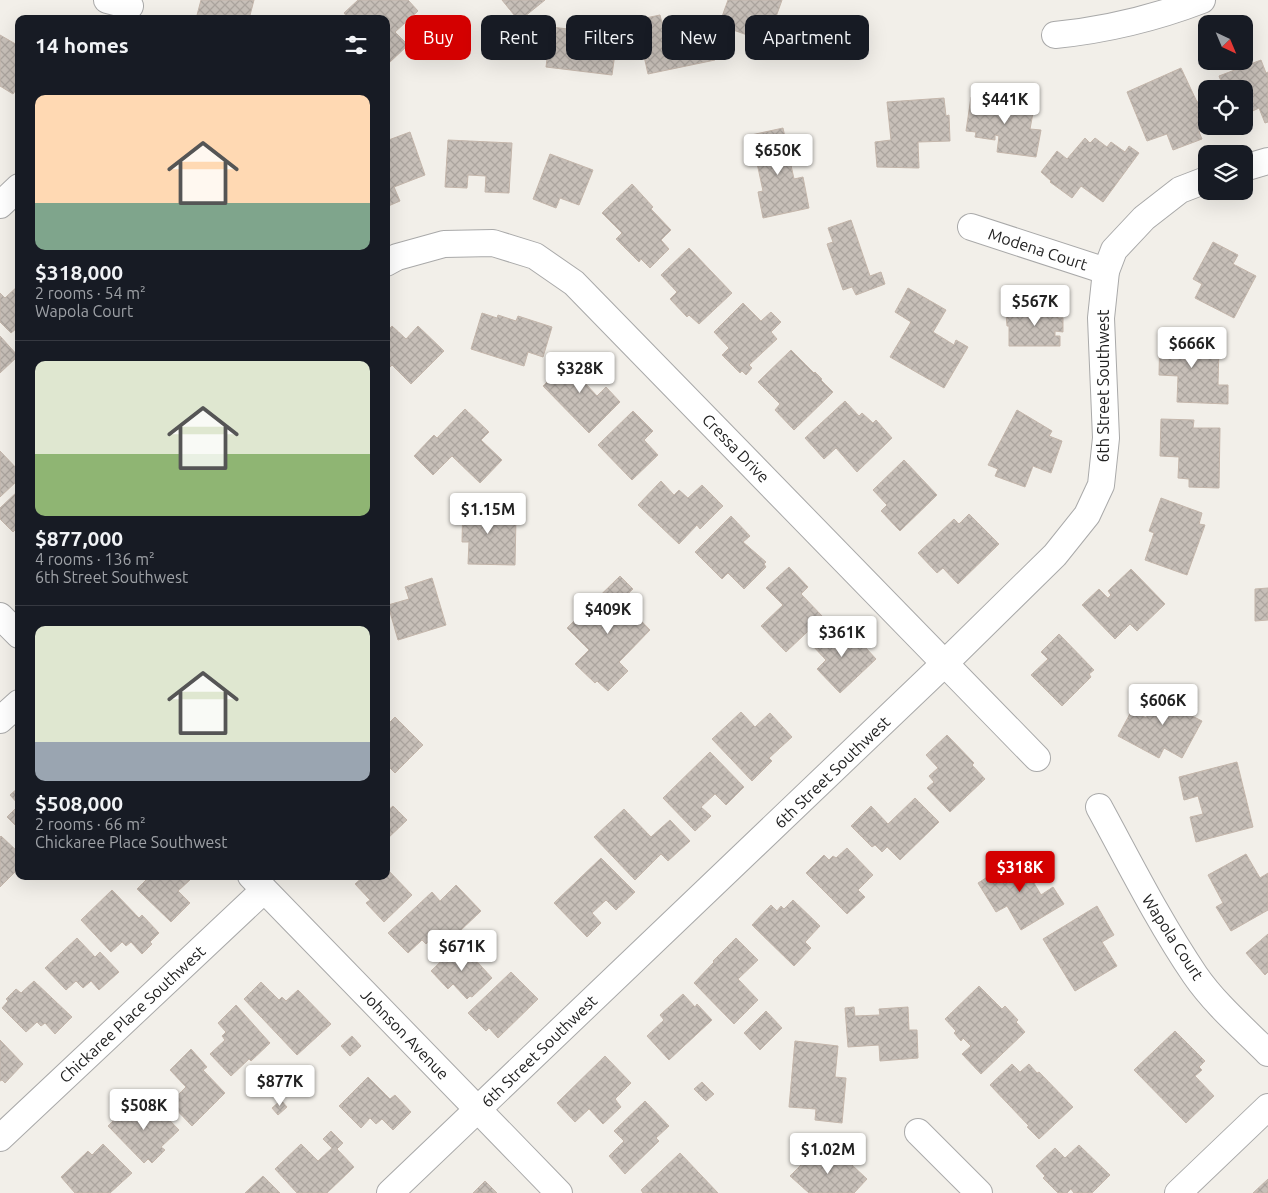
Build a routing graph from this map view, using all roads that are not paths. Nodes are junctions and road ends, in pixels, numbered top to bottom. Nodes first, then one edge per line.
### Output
1 (1202, 0) edge
2 (1055, 35) dead end
3 (1268, 161) edge
4 (1253, 165) edge
5 (1198, 183) edge
6 (15, 192) edge
7 (0, 205) edge
8 (971, 227) dead end
9 (390, 261) edge
10 (1106, 270) junction
11 (944, 664) junction
12 (15, 707) edge
13 (0, 720) edge
14 (1038, 758) dead end
15 (1099, 807) dead end
16 (258, 883) edge
17 (1268, 1053) edge
18 (1268, 1107) edge
19 (478, 1110) junction
20 (918, 1132) dead end
21 (0, 1138) edge
22 (390, 1193) edge
23 (559, 1193) edge
24 (979, 1193) edge
25 (1178, 1193) edge

1 - 2 street
3 - 4 street
5 - 10 street, 6th Street Southwest
6 - 7 street
8 - 10 street, Modena Court
9 - 11 street, Cressa Drive
10 - 11 street, 6th Street Southwest
11 - 14 street, Cressa Drive
11 - 19 street, 6th Street Southwest
12 - 13 street
15 - 17 street, Wapola Court
16 - 19 street, Johnson Avenue
16 - 21 street, Chickaree Place Southwest
18 - 25 street
19 - 22 street, 6th Street Southwest
19 - 23 street, Johnson Avenue
20 - 24 street

